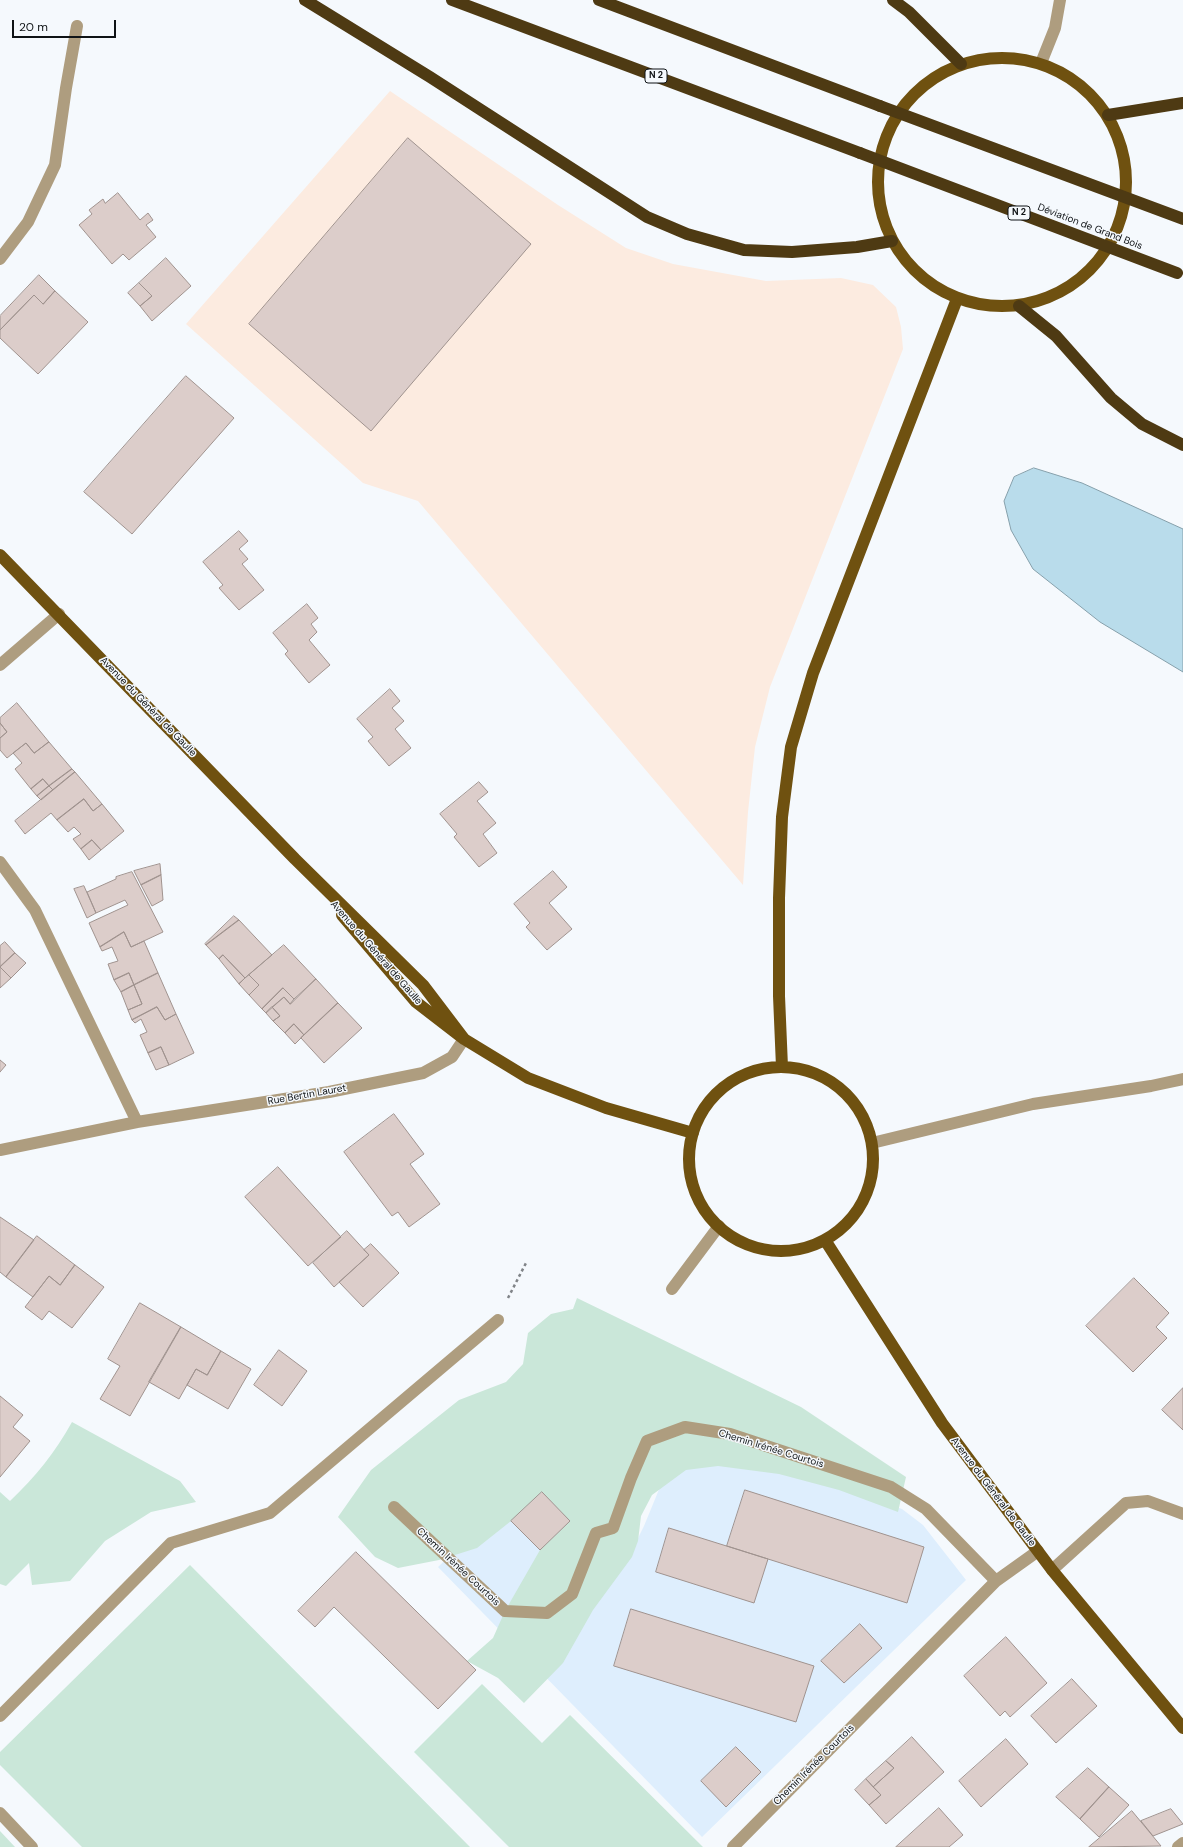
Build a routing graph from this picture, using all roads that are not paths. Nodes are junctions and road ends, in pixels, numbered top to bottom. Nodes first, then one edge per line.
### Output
1 (305, 0) edge
2 (452, 0) edge
3 (599, 0) edge
4 (893, 0) edge
5 (1060, 0) edge
6 (77, 26) dead end
7 (1041, 63) junction
8 (961, 64) junction
9 (1183, 103) edge
10 (1108, 115) junction
11 (1183, 219) edge
12 (892, 241) junction
13 (0, 259) edge
14 (1180, 274) edge
15 (957, 299) junction
16 (1019, 306) junction
17 (1183, 445) edge
18 (0, 555) edge
19 (59, 614) junction
20 (0, 665) edge
21 (295, 858) junction
22 (0, 862) edge
23 (464, 1040) junction
24 (782, 1067) junction
25 (1183, 1079) edge
26 (137, 1122) junction
27 (693, 1133) junction
28 (872, 1143) junction
29 (0, 1150) edge
30 (719, 1226) junction
31 (825, 1240) junction
32 (672, 1289) dead end
33 (498, 1320) road end
34 (394, 1507) dead end
35 (1183, 1514) edge
36 (1038, 1551) junction
37 (1052, 1570) junction
38 (996, 1581) junction
39 (0, 1716) edge
40 (1183, 1728) edge
41 (0, 1813) edge
42 (1183, 1843) edge
43 (32, 1847) edge
44 (733, 1847) edge
45 (1178, 1847) edge

1 - 12 highway
2 - 14 highway, Déviation de Grand Bois / N 2, bridge
3 - 11 highway, bridge
4 - 8 highway
5 - 7 street
6 - 13 street
7 - 8 main road
7 - 10 main road
8 - 12 main road
9 - 10 highway
10 - 16 main road
12 - 15 main road
15 - 16 main road
15 - 24 main road
16 - 17 highway
18 - 19 main road, Avenue du Général de Gaulle
19 - 20 street
19 - 21 main road, Avenue du Général de Gaulle
21 - 23 main road, Avenue du Général de Gaulle
21 - 23 main road, Avenue du Général de Gaulle
22 - 26 street
23 - 26 street, Rue Bertin Lauret
23 - 27 main road, Avenue du Général de Gaulle
24 - 27 main road
24 - 28 main road
25 - 28 street
26 - 29 street, Rue Bertin Lauret
27 - 30 main road
28 - 31 main road
30 - 31 main road
30 - 32 street
31 - 36 main road, Avenue du Général de Gaulle
33 - 39 street
34 - 38 street, Chemin Irénée Courtois
35 - 37 street
36 - 37 main road, Avenue du Général de Gaulle
36 - 38 street, Chemin Irénée Courtois
37 - 40 main road, Avenue du Général de Gaulle
38 - 44 street, Chemin Irénée Courtois
41 - 43 street
42 - 45 street

